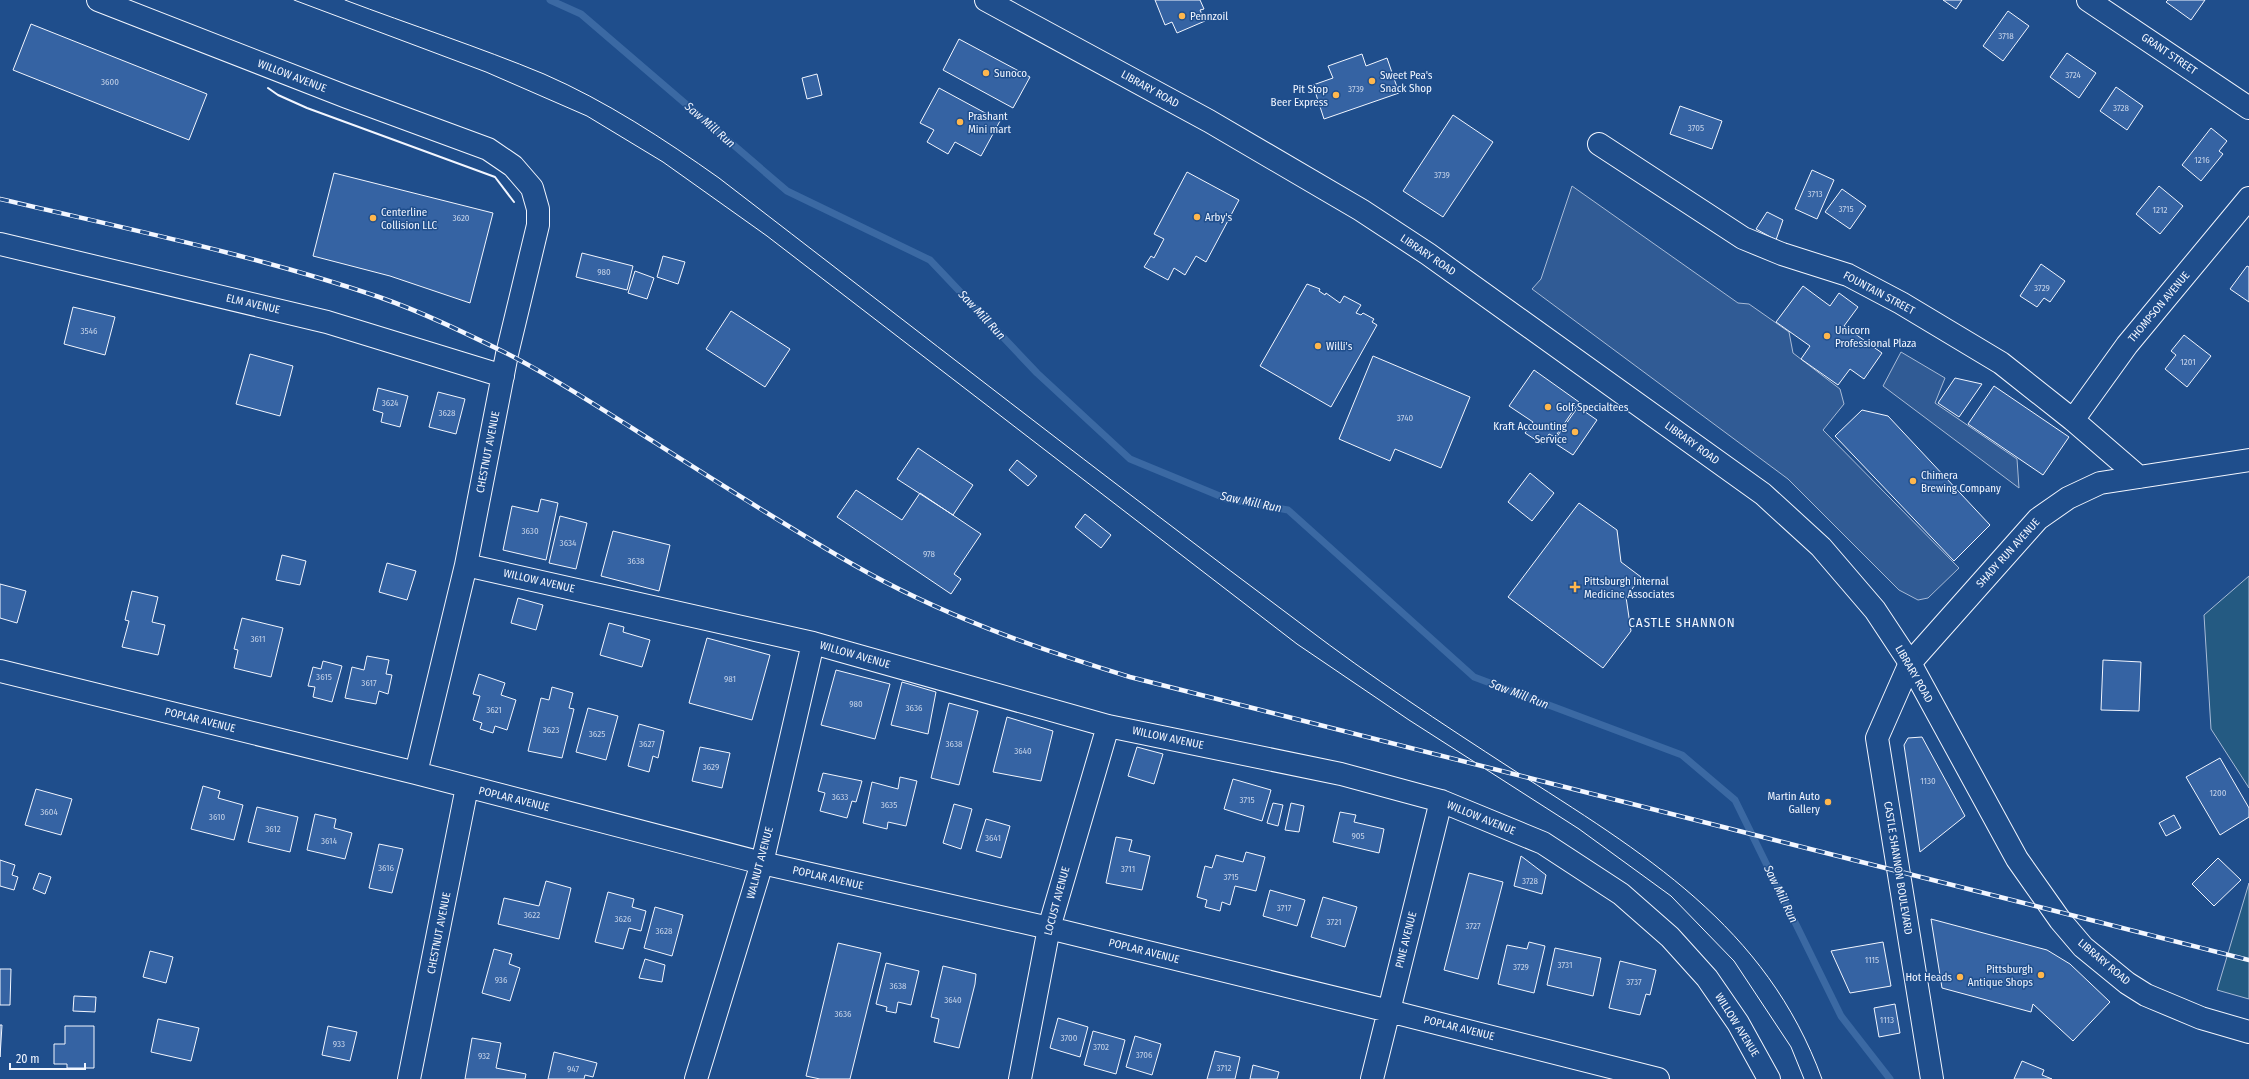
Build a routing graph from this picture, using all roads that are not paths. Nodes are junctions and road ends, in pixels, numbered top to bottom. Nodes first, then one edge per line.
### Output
1 (98, 0) edge
2 (986, 0) edge
3 (2088, 0) edge
4 (2249, 108) edge
5 (1599, 144) dead end
6 (488, 149) joint
7 (2249, 198) edge
8 (0, 244) edge
9 (503, 376) junction
10 (2073, 420) junction
11 (2249, 460) edge
12 (2138, 477) junction
13 (466, 565) junction
14 (813, 643) junction
15 (1910, 663) junction
16 (0, 671) edge
17 (1108, 726) junction
18 (416, 773) junction
19 (468, 787) junction
20 (1441, 801) junction
21 (762, 863) junction
22 (1049, 928) junction
23 (1389, 1010) junction
24 (2249, 1032) edge
25 (409, 1079) edge
26 (696, 1079) edge
27 (1020, 1079) edge
28 (1372, 1079) edge
29 (1658, 1079) edge
30 (1769, 1079) edge
31 (1932, 1079) edge

1 - 6 street, WILLOW AVENUE
2 - 15 street, LIBRARY ROAD
3 - 4 street, GRANT STREET
5 - 10 street, FOUNTAIN STREET
6 - 9 street, CHESTNUT AVENUE
7 - 10 street, THOMPSON AVENUE
8 - 9 street, ELM AVENUE
9 - 13 street, CHESTNUT AVENUE
10 - 12 street, FOUNTAIN STREET
11 - 12 street, SHADY RUN AVENUE
12 - 15 street, SHADY RUN AVENUE
13 - 14 street, WILLOW AVENUE
13 - 18 street, CHESTNUT AVENUE
14 - 17 street, WILLOW AVENUE
14 - 21 street, WALNUT AVENUE
15 - 24 street, LIBRARY ROAD
15 - 31 street, CASTLE SHANNON BOULEVARD
16 - 18 street, POPLAR AVENUE
17 - 20 street, WILLOW AVENUE
17 - 22 street, LOCUST AVENUE
18 - 19 street, POPLAR AVENUE
19 - 21 street, POPLAR AVENUE
19 - 25 street, CHESTNUT AVENUE
20 - 23 street, PINE AVENUE
20 - 30 street, WILLOW AVENUE
21 - 22 street, POPLAR AVENUE
21 - 26 street, WALNUT AVENUE
22 - 23 street, POPLAR AVENUE
22 - 27 street, LOCUST AVENUE
23 - 28 street, PINE AVENUE
23 - 29 street, POPLAR AVENUE

